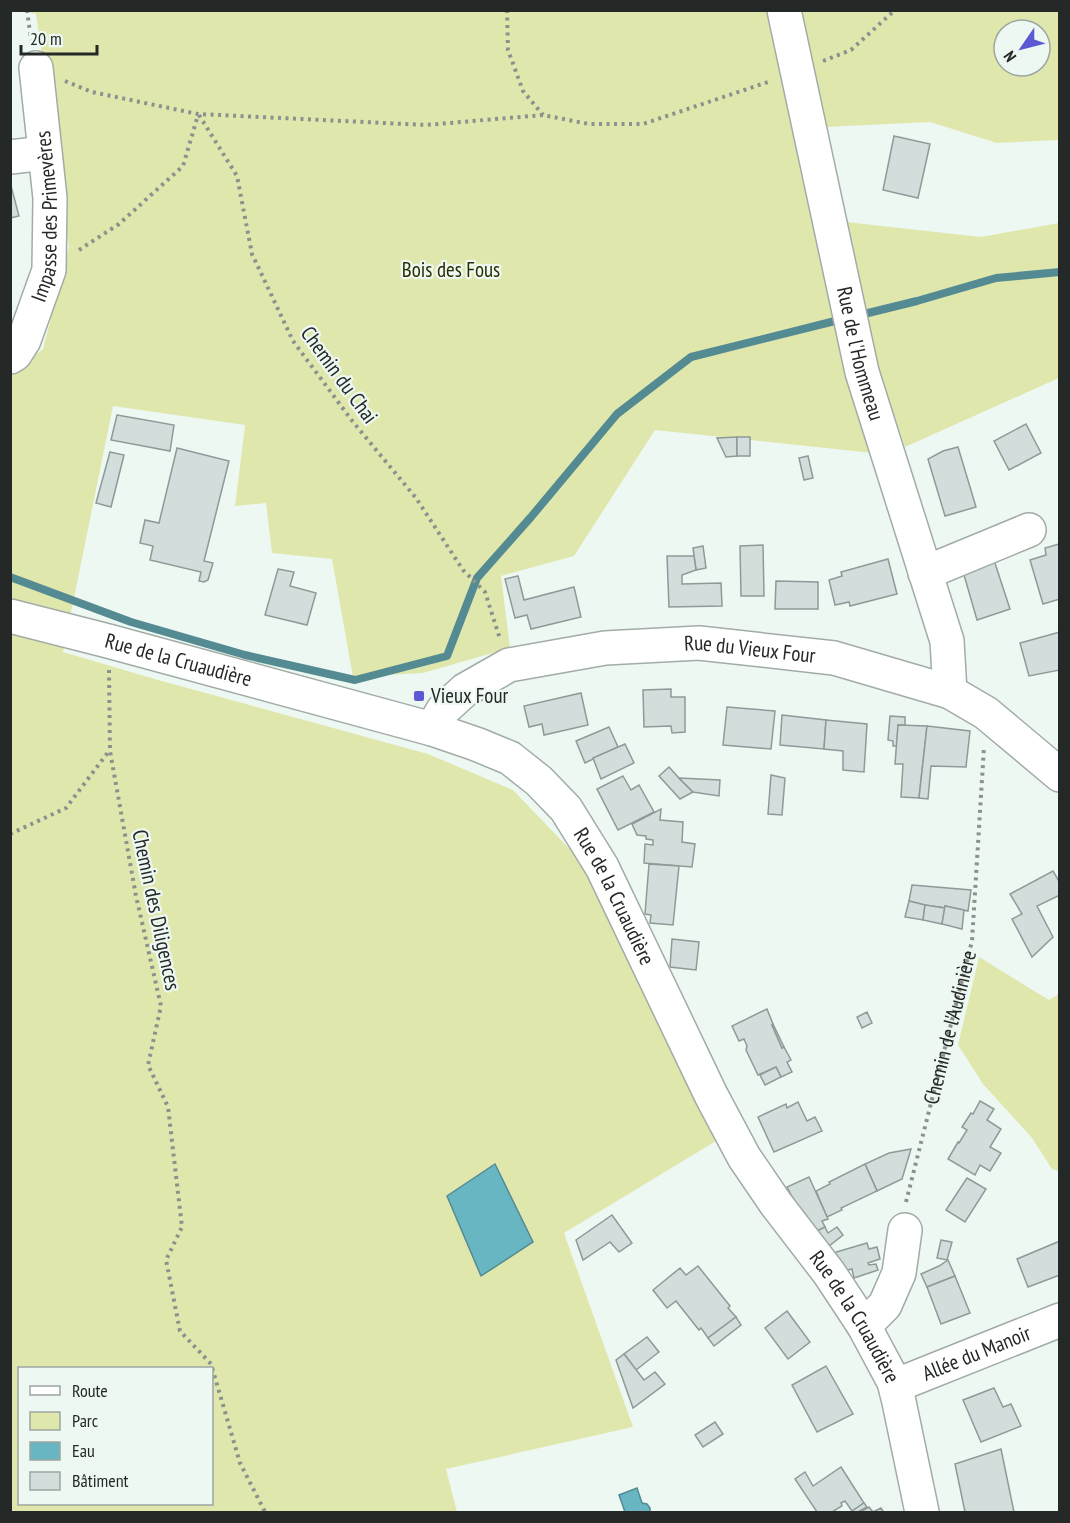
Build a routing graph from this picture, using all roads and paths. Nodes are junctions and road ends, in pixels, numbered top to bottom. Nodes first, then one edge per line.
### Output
1 (507, 10) edge
2 (784, 10) edge
3 (895, 10) edge
4 (36, 68) joint
5 (797, 72) junction
6 (198, 114) junction
7 (543, 115) junction
8 (45, 153) junction
9 (10, 157) edge
10 (49, 270) junction
11 (10, 357) edge
12 (1029, 530) dead end
13 (925, 573) junction
14 (10, 616) edge
15 (108, 641) junction
16 (510, 665) junction
17 (950, 692) junction
18 (986, 713) junction
19 (432, 729) junction
20 (110, 751) junction
21 (1059, 776) edge
22 (10, 834) edge
23 (904, 1230) joint
24 (1059, 1320) edge
25 (864, 1326) junction
26 (212, 1367) edge
27 (213, 1371) edge
28 (894, 1382) junction
29 (265, 1512) edge
30 (922, 1512) edge

1 - 7 path
2 - 5 street, Rue de l'Hommeau
3 - 5 path
4 - 6 path
4 - 8 street, Impasse des Primevères
5 - 7 path
5 - 13 street, Rue de l'Hommeau
6 - 7 path
6 - 10 path
6 - 16 path, Chemin du Chai
8 - 9 street
8 - 10 street, Impasse des Primevères
10 - 11 street, Impasse des Primevères
12 - 13 street
13 - 17 street, Rue de l'Hommeau
14 - 15 street, Rue de la Cruaudière
15 - 19 street, Rue de la Cruaudière
15 - 20 path, Chemin des Diligences
16 - 17 street, Rue du Vieux Four
16 - 19 street, Rue du Vieux Four
17 - 18 street, Rue du Vieux Four
18 - 21 street, Rue du Vieux Four
18 - 23 path, Chemin de l'Audinière
19 - 25 street, Rue de la Cruaudière
20 - 22 path
20 - 26 path, Chemin des Diligences
23 - 25 street
24 - 28 street, Allée du Manoir
25 - 28 street, Rue de la Cruaudière
27 - 29 path, Chemin des Diligences
28 - 30 street, Rue de la Cruaudière

